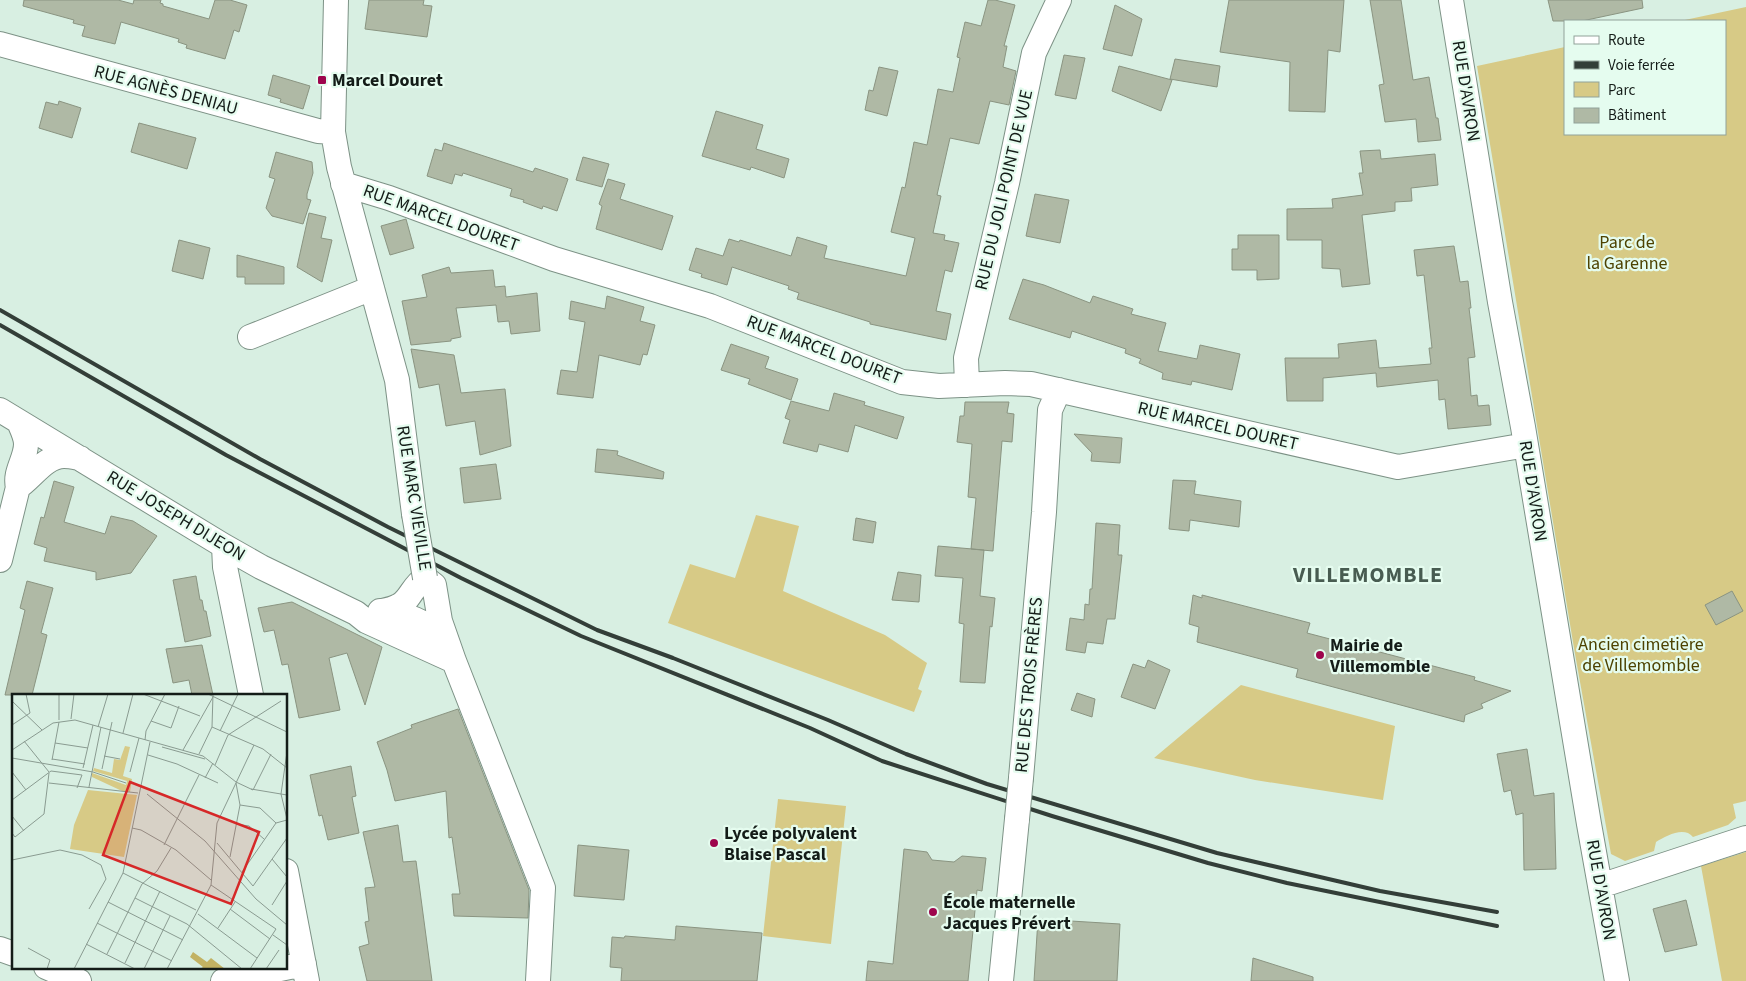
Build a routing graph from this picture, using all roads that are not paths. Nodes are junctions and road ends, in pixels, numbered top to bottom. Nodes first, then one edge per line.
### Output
1 (336, 0) edge
2 (1059, 0) edge
3 (1450, 0) edge
4 (0, 44) edge
5 (333, 132) junction
6 (343, 184) junction
7 (372, 288) junction
8 (250, 337) dead end
9 (967, 385) junction
10 (1059, 390) junction
11 (18, 421) edge
12 (1526, 445) junction
13 (80, 458) junction
14 (18, 487) junction
15 (224, 546) junction
16 (0, 560) edge
17 (425, 578) junction
18 (382, 611) junction
19 (356, 613) junction
20 (446, 638) junction
21 (454, 661) junction
22 (251, 694) edge
23 (1746, 838) edge
24 (288, 882) edge
25 (1600, 886) junction
26 (0, 949) edge
27 (12, 953) edge
28 (48, 968) edge
29 (305, 973) edge
30 (79, 981) edge
31 (223, 981) edge
32 (538, 981) edge
33 (1002, 981) edge
34 (1617, 981) edge

1 - 5 street, RUE MARC VIEVILLE
2 - 9 street, RUE DU JOLI POINT DE VUE
3 - 12 street, RUE D'AVRON
4 - 5 street, RUE AGNÈS DENIAU
5 - 6 street, RUE MARC VIEVILLE
6 - 7 street, RUE MARC VIEVILLE
6 - 9 street, RUE MARCEL DOURET
7 - 8 street
7 - 17 street, RUE MARC VIEVILLE, bridge
9 - 10 street, RUE MARCEL DOURET
10 - 12 street, RUE MARCEL DOURET
10 - 33 street, RUE DES TROIS FRÈRES, bridge
11 - 13 street, RUE JOSEPH DIJEON
11 - 14 street
12 - 25 street, RUE D'AVRON
13 - 14 street
13 - 15 street, RUE JOSEPH DIJEON
14 - 16 street
15 - 19 street, RUE JOSEPH DIJEON
15 - 22 street
17 - 18 street
17 - 20 street, RUE MARC VIEVILLE
18 - 19 street
18 - 20 street
19 - 21 street, RUE JOSEPH DIJEON
20 - 21 street, RUE MARC VIEVILLE
21 - 32 street, RUE MARC VIEVILLE
23 - 25 street
24 - 29 street
25 - 34 street, RUE D'AVRON
26 - 27 street
28 - 30 street
29 - 31 street

